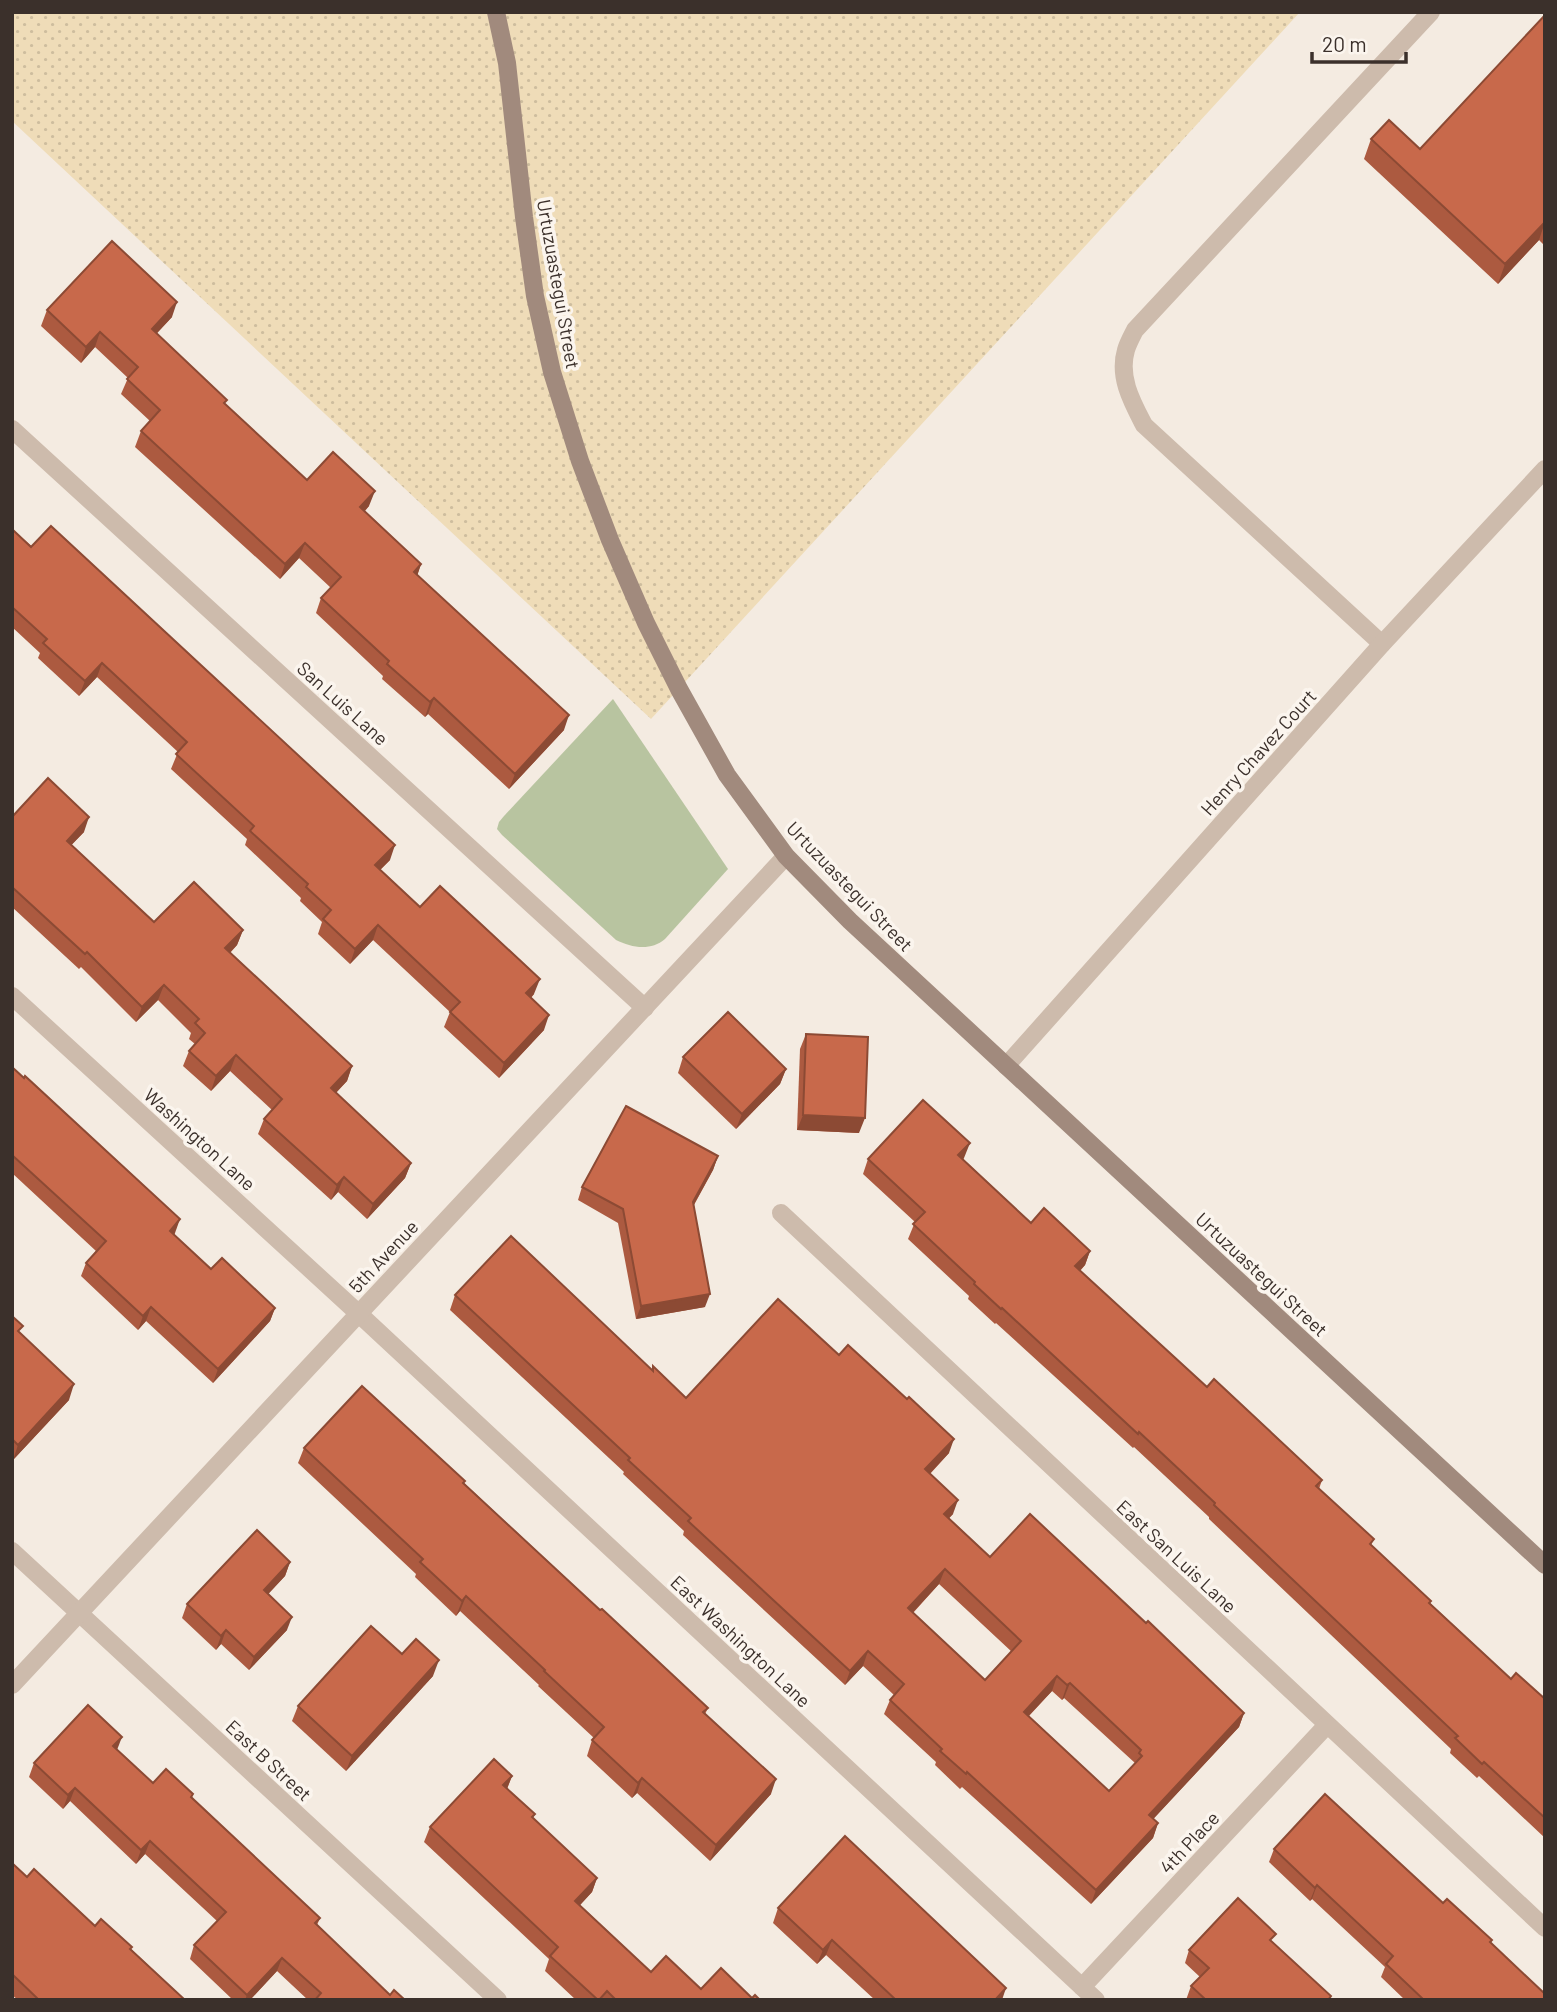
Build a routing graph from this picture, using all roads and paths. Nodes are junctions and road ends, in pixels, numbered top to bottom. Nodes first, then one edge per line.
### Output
1 (496, 12) edge
2 (1431, 12) edge
3 (12, 429) edge
4 (1545, 469) edge
5 (1382, 644) junction
6 (786, 856) junction
7 (12, 996) edge
8 (645, 1008) junction
9 (1006, 1066) junction
10 (781, 1213) dead end
11 (358, 1313) junction
12 (12, 1551) edge
13 (1545, 1565) edge
14 (80, 1613) junction
15 (12, 1685) edge
16 (1327, 1725) junction
17 (1545, 1928) edge
18 (1082, 1987) junction
19 (498, 2000) edge
20 (1096, 2000) edge

1 - 6 main road, Urtuzuastegui Street
2 - 5 street
3 - 8 street, San Luis Lane
4 - 5 street, Henry Chavez Court
5 - 9 street, Henry Chavez Court
6 - 8 street, 5th Avenue
6 - 9 main road, Urtuzuastegui Street
7 - 11 street, Washington Lane
8 - 11 street, 5th Avenue
9 - 13 main road, Urtuzuastegui Street
10 - 16 street, East San Luis Lane
11 - 14 street, 5th Avenue
11 - 18 street, East Washington Lane
12 - 14 street, East B Street
14 - 15 street, 5th Avenue
14 - 19 street, East B Street
16 - 17 street, East San Luis Lane
16 - 18 street, 4th Place
18 - 20 street, East Washington Lane

